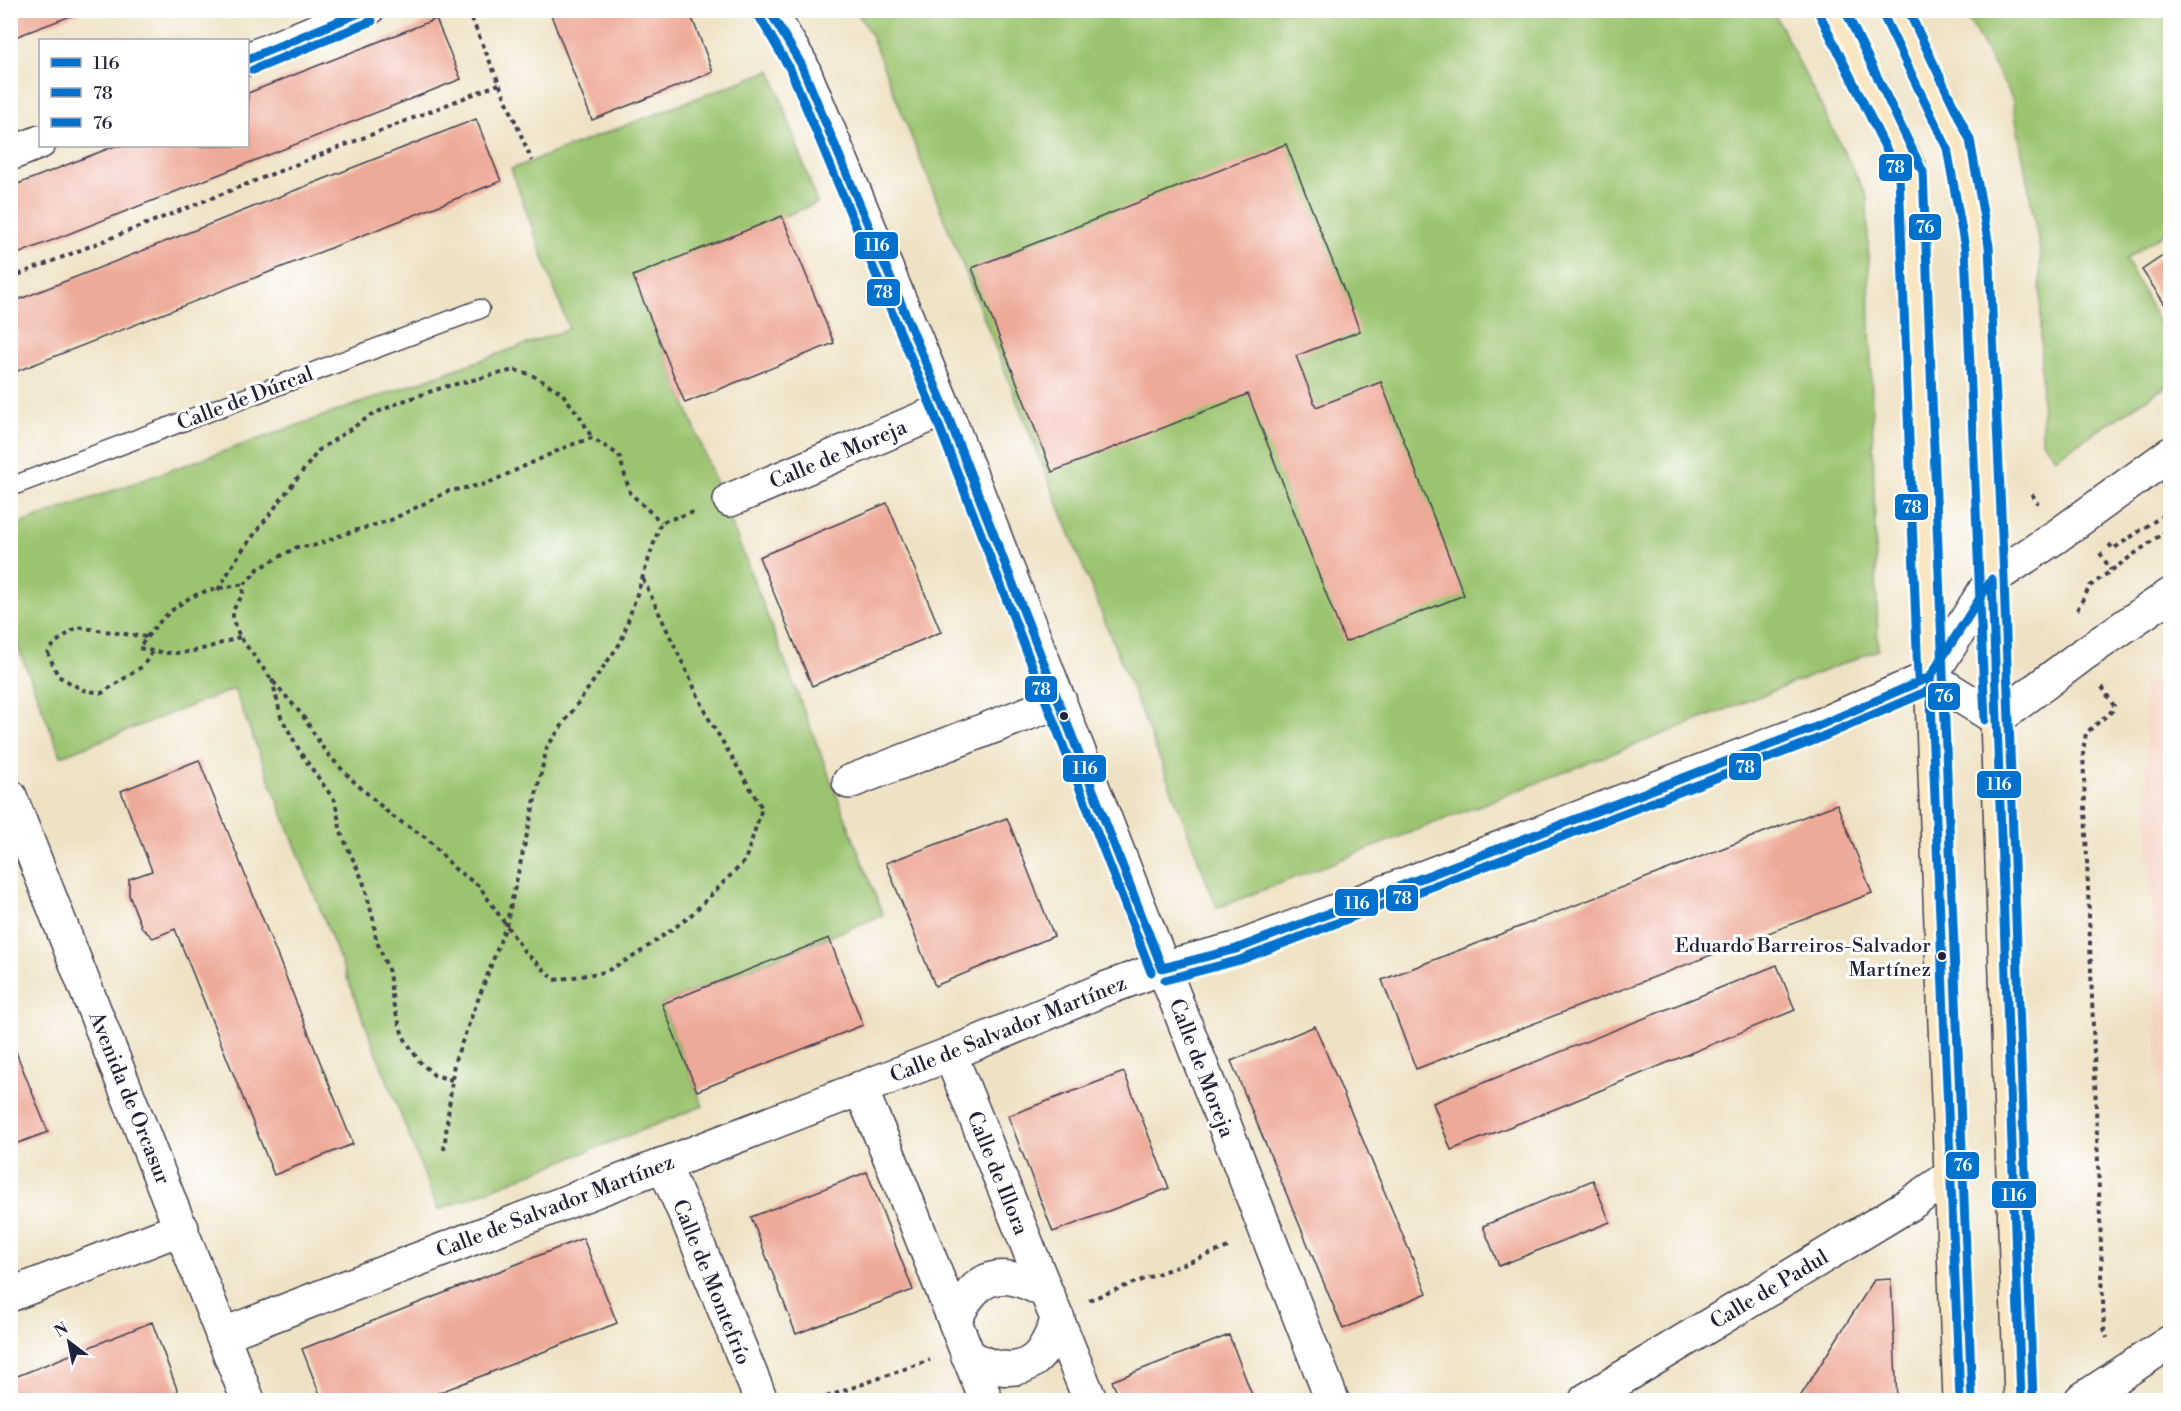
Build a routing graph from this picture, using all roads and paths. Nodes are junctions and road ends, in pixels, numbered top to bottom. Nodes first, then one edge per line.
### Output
1 (367, 10) edge
2 (468, 10) edge
3 (769, 10) edge
4 (1831, 10) edge
5 (1894, 10) edge
6 (249, 59) edge
7 (499, 84) junction
8 (39, 142) edge
9 (10, 154) edge
10 (532, 161) dead end
11 (10, 278) edge
12 (480, 309) dead end
13 (945, 409) junction
14 (592, 438) junction
15 (2170, 454) edge
16 (10, 487) edge
17 (730, 500) joint
18 (2168, 512) dead end
19 (661, 522) junction
20 (2107, 541) dead end
21 (643, 579) junction
22 (1992, 579) junction
23 (245, 584) junction
24 (218, 590) junction
25 (2170, 595) edge
26 (240, 637) junction
27 (146, 638) junction
28 (153, 651) junction
29 (1929, 677) junction
30 (271, 679) junction
31 (1060, 701) junction
32 (1997, 719) junction
33 (2083, 751) dead end
34 (849, 782) dead end
35 (10, 796) edge
36 (506, 926) junction
37 (1162, 968) junction
38 (950, 1054) junction
39 (452, 1080) junction
40 (860, 1088) junction
41 (444, 1150) dead end
42 (663, 1164) junction
43 (1951, 1176) junction
44 (182, 1228) junction
45 (1266, 1233) junction
46 (10, 1294) edge
47 (1053, 1308) junction
48 (2104, 1328) dead end
49 (222, 1335) junction
50 (962, 1340) junction
51 (2170, 1342) edge
52 (249, 1401) edge
53 (761, 1401) edge
54 (818, 1401) edge
55 (986, 1401) edge
56 (1090, 1401) edge
57 (1332, 1401) edge
58 (1586, 1401) edge
59 (1960, 1401) edge
60 (2021, 1401) edge
61 (2081, 1401) edge

1 - 6 street
2 - 7 path
3 - 13 street, Calle de Moreja
4 - 29 street
5 - 22 street
7 - 10 path
7 - 11 path
8 - 9 street
12 - 16 lane, Calle de Dúrcal
13 - 17 street, Calle de Moreja
13 - 31 street, Calle de Moreja
14 - 19 path
14 - 23 path
14 - 24 path
15 - 22 street
17 - 19 path
18 - 20 path
19 - 21 path
21 - 36 path
21 - 36 path
22 - 29 street
22 - 32 street
23 - 24 path
23 - 26 path
24 - 27 path
25 - 32 street
26 - 28 path
26 - 30 path
27 - 28 path
27 - 28 path
29 - 32 street
29 - 37 street, Calle de Salvador Martínez
29 - 43 street
30 - 36 path
30 - 39 path
31 - 34 street
31 - 37 street, Calle de Moreja
32 - 60 street
33 - 48 path
35 - 44 street, Avenida de Orcasur
36 - 39 path
37 - 38 street, Calle de Salvador Martínez
37 - 45 street, Calle de Moreja
38 - 40 street, Calle de Salvador Martínez
38 - 47 street, Calle de Illora
39 - 41 path
40 - 42 street, Calle de Salvador Martínez
40 - 50 street
42 - 49 street, Calle de Salvador Martínez
42 - 53 street, Calle de Montefrío
43 - 58 street, Calle de Padul
43 - 59 street
44 - 46 street
44 - 49 street, Avenida de Orcasur
45 - 47 path
45 - 57 street, Calle de Moreja
47 - 50 street
47 - 50 street
47 - 56 street, Calle de Illora
49 - 52 street, Avenida de Orcasur
50 - 54 path
50 - 55 street
51 - 61 street

